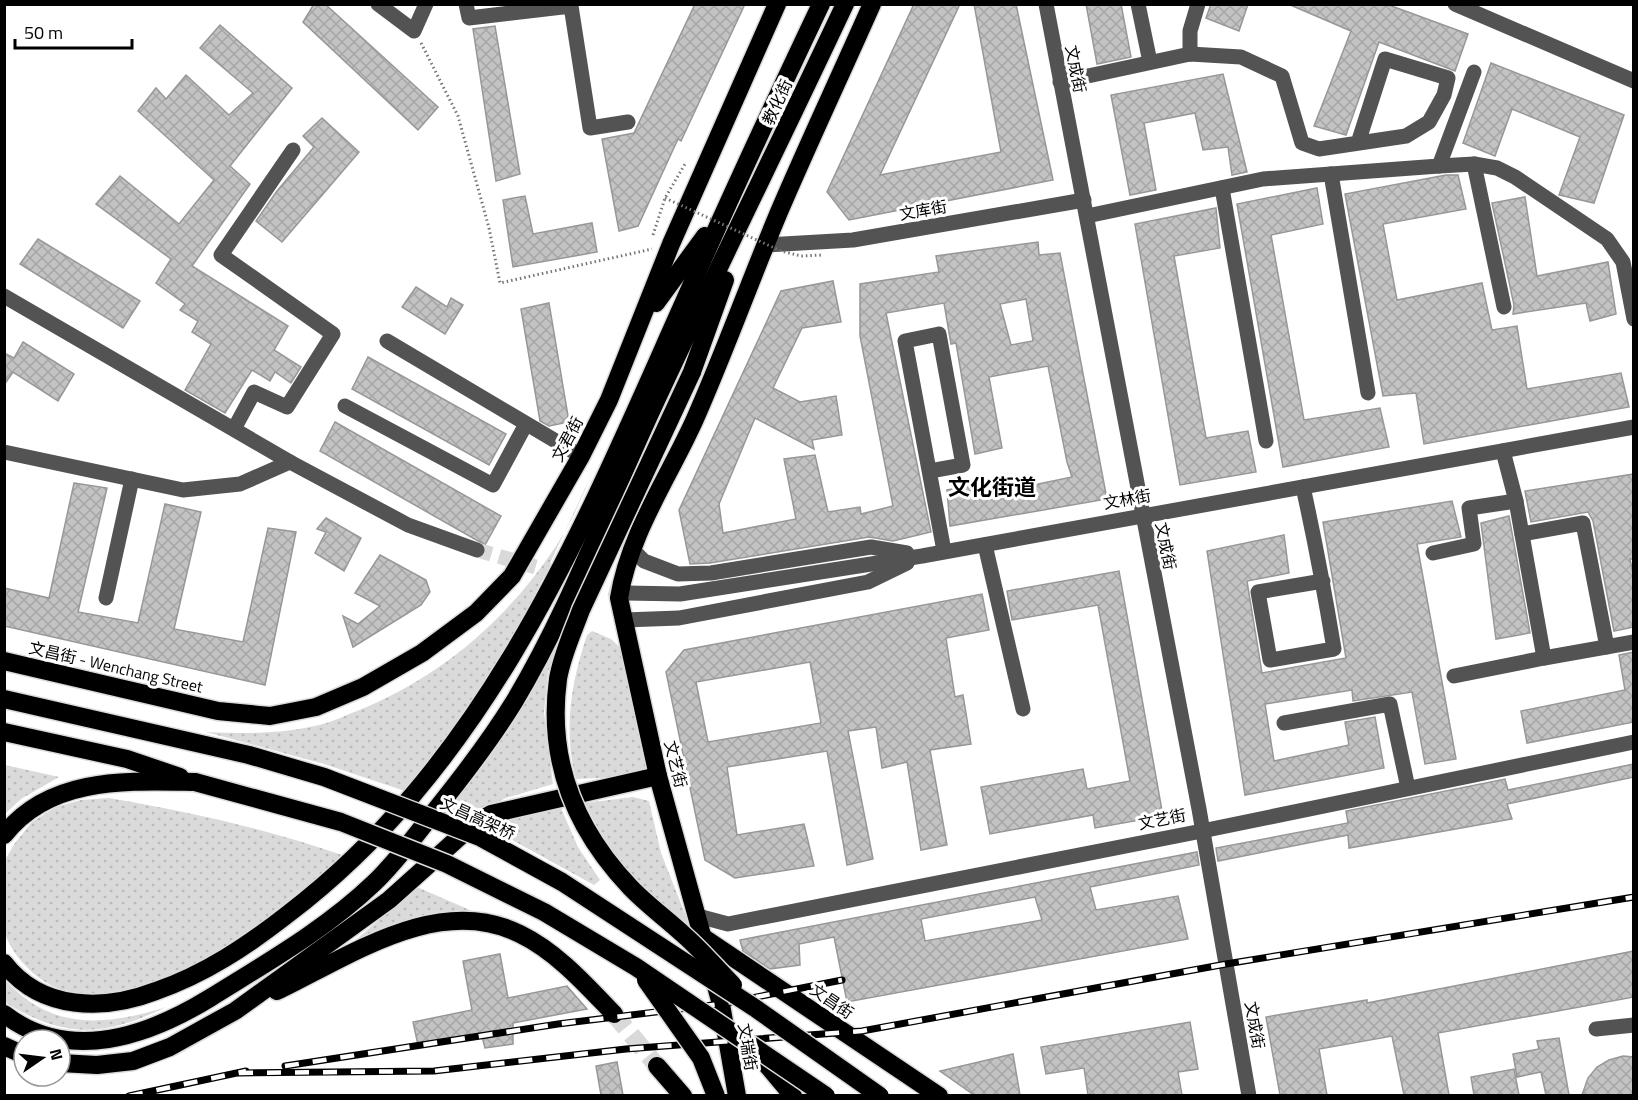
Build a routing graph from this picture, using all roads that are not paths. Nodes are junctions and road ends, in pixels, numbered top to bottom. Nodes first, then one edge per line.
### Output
1 (378, 4) edge
2 (426, 4) edge
3 (466, 4) edge
4 (777, 4) edge
5 (821, 4) edge
6 (845, 4) edge
7 (872, 4) edge
8 (1046, 4) edge
9 (1138, 4) edge
10 (1198, 4) edge
11 (1455, 4) edge
12 (1190, 54) junction
13 (1150, 62) junction
14 (1474, 72) dead end
15 (1634, 81) edge
16 (1060, 82) junction
17 (628, 122) dead end
18 (1358, 143) junction
19 (293, 150) dead end
20 (1474, 164) junction
21 (1438, 166) junction
22 (1331, 174) junction
23 (1222, 188) junction
24 (725, 208) junction
25 (1085, 208) junction
26 (778, 214) junction
27 (746, 216) junction
28 (766, 245) junction
29 (4, 296) edge
30 (1504, 307) dead end
31 (1634, 319) edge
32 (642, 322) junction
33 (707, 336) junction
34 (387, 341) dead end
35 (1368, 393) dead end
36 (345, 406) dead end
37 (526, 424) junction
38 (1634, 427) edge
39 (234, 429) junction
40 (1266, 441) dead end
41 (1503, 451) junction
42 (4, 452) edge
43 (581, 456) junction
44 (290, 462) junction
45 (930, 471) junction
46 (132, 479) junction
47 (1303, 488) junction
48 (1516, 501) junction
49 (1142, 515) junction
50 (1522, 534) junction
51 (985, 544) junction
52 (632, 549) junction
53 (477, 550) tunnel mouth
54 (944, 551) junction
55 (1433, 554) dead end
56 (922, 556) junction
57 (1323, 581) junction
58 (626, 593) tunnel mouth
59 (106, 598) dead end
60 (624, 620) junction
61 (1634, 642) edge
62 (1607, 647) junction
63 (1544, 658) junction
64 (4, 661) edge
65 (1454, 676) dead end
66 (4, 699) edge
67 (1023, 709) dead end
68 (218, 711) joint
69 (1284, 723) dead end
70 (4, 732) edge
71 (1634, 742) edge
72 (658, 776) junction
73 (195, 782) junction
74 (1408, 788) junction
75 (1202, 831) junction
76 (4, 835) edge
77 (698, 916) junction
78 (704, 939) junction
79 (4, 963) edge
80 (636, 967) junction
81 (722, 1004) joint
82 (755, 1008) junction
83 (235, 1011) junction
84 (4, 1014) edge
85 (614, 1014) tunnel mouth
86 (1634, 1024) edge
87 (1596, 1029) dead end
88 (749, 1044) junction
89 (72, 1064) edge
90 (657, 1065) tunnel mouth
91 (683, 1095) edge
92 (716, 1095) edge
93 (736, 1095) edge
94 (793, 1095) edge
95 (826, 1095) edge
96 (880, 1095) edge
97 (939, 1095) edge
98 (1249, 1095) edge

1 - 2 street
3 - 17 street
4 - 32 highway, 文君街
5 - 24 highway, 教化街
6 - 27 highway, 教化街
7 - 26 highway
8 - 16 street, 文成街
9 - 13 street
10 - 12 street
11 - 15 street
12 - 13 street
12 - 18 street
13 - 16 street
14 - 21 street
16 - 25 street, 文成街
18 - 18 street
19 - 39 street
20 - 21 street, 文库街
20 - 30 street
20 - 31 street, 文库街
21 - 22 street, 文库街
22 - 23 street, 文库街
22 - 35 street
23 - 25 street, 文库街
23 - 40 street
24 - 32 highway
24 - 79 highway
25 - 28 street, 文库街
25 - 49 street, 文成街
26 - 28 highway
26 - 33 highway
27 - 33 highway
27 - 84 highway
28 - 52 highway
29 - 39 street
32 - 43 highway, 文君街
33 - 82 highway, bridge
34 - 37 street
36 - 37 street
37 - 43 street
38 - 41 street, 文林街
39 - 44 street
41 - 47 street, 文林街
41 - 48 street
42 - 46 street
43 - 68 highway, 文君街
44 - 46 street
44 - 53 street
45 - 45 street
45 - 54 street
46 - 59 street
47 - 49 street, 文林街
47 - 57 street
48 - 50 street
48 - 55 street
49 - 51 street, 文林街
49 - 75 street, 文成街
50 - 62 street
50 - 63 street
51 - 54 street, 文林街
51 - 67 street
52 - 56 street
52 - 60 highway
54 - 56 street, 文林街
56 - 58 street, 文林街
56 - 60 street
57 - 57 street
60 - 72 highway, 文艺街
61 - 62 street
62 - 63 street
63 - 65 street
64 - 68 highway, 文昌街 - Wenchang Street
66 - 82 highway, 文昌高架桥, bridge
69 - 74 street
70 - 73 highway
71 - 74 street, 文艺街
72 - 77 highway, 文艺街
72 - 83 highway
73 - 76 highway
73 - 80 highway, bridge
74 - 75 street, 文艺街
75 - 77 street, 文艺街
75 - 98 street, 文成街
77 - 78 highway, 文艺街
78 - 81 highway, 文艺街
78 - 97 highway, 文昌街
80 - 88 highway, bridge
80 - 92 highway, bridge
81 - 93 highway, 文瑞街
82 - 96 highway, 文昌高架桥, bridge
83 - 85 highway
83 - 89 highway
86 - 87 street
88 - 94 highway, bridge
88 - 95 highway, bridge
90 - 91 highway

